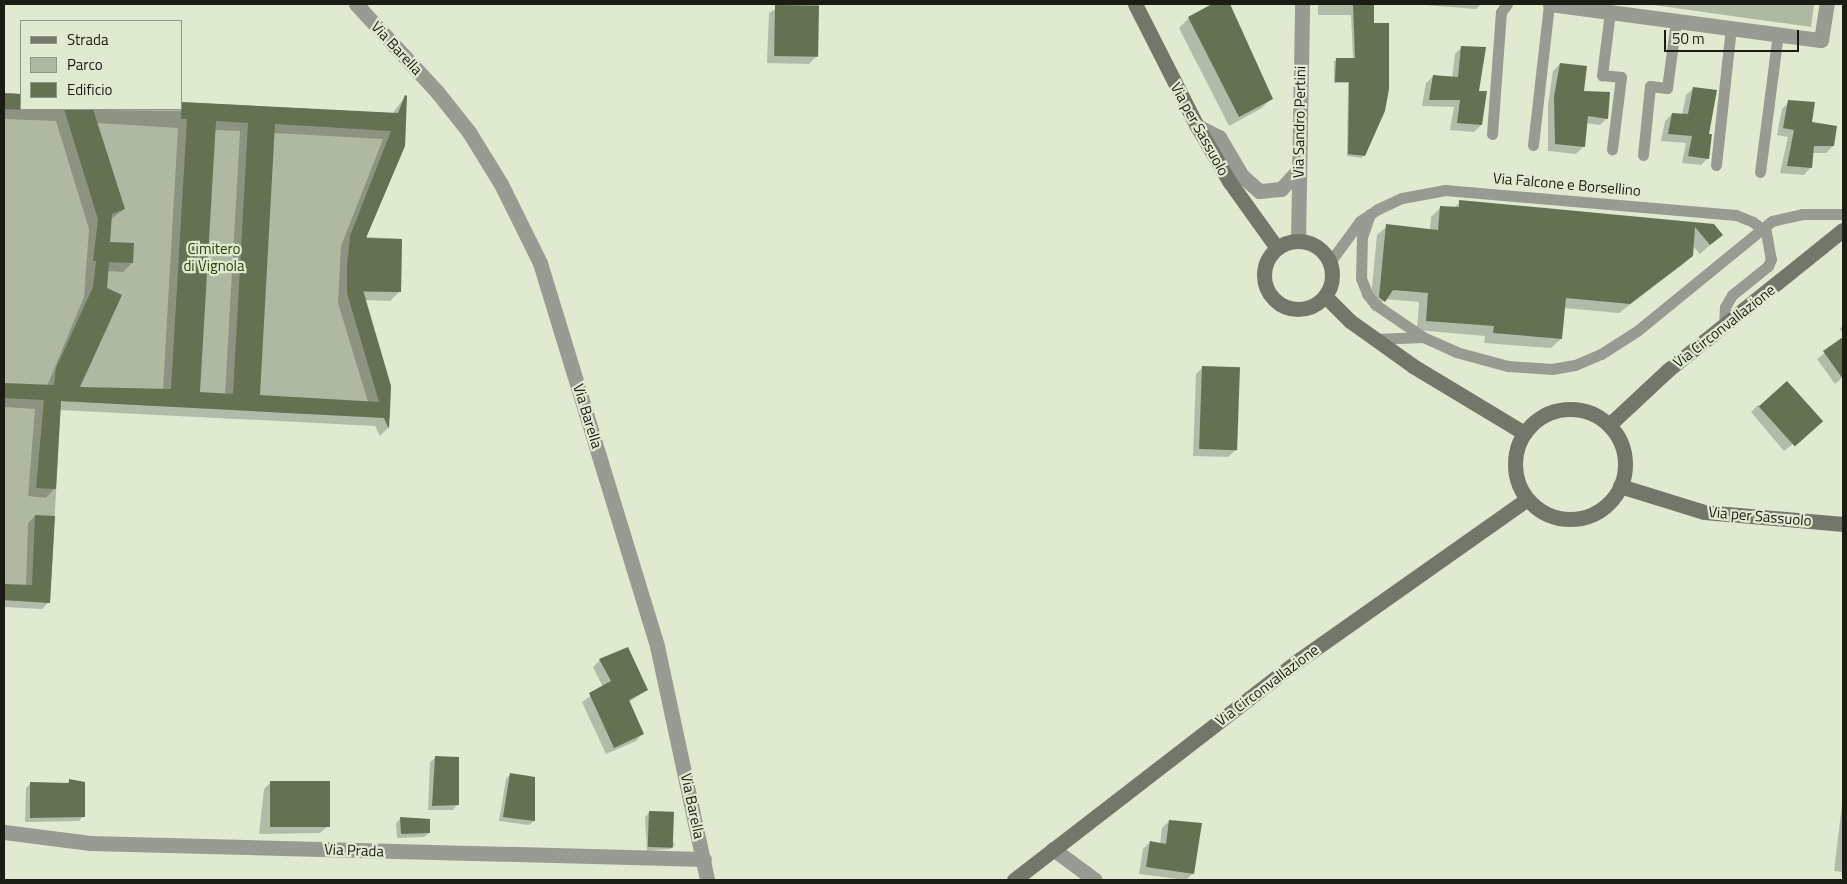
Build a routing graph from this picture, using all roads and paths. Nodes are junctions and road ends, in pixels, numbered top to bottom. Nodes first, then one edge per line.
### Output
1 (356, 4) edge
2 (1135, 4) edge
3 (1302, 4) edge
4 (1507, 4) edge
5 (1550, 4) edge
6 (1827, 4) edge
7 (1610, 12) junction
8 (1676, 21) junction
9 (1731, 28) junction
10 (1778, 34) junction
11 (1197, 126) junction
12 (1492, 134) dead end
13 (1533, 145) dead end
14 (1612, 149) dead end
15 (1643, 155) dead end
16 (1716, 165) dead end
17 (1298, 171) junction
18 (1760, 172) dead end
19 (1370, 214) junction
20 (1843, 214) edge
21 (1763, 229) junction
22 (1843, 230) edge
23 (1298, 241) junction
24 (1277, 248) junction
25 (1330, 262) junction
26 (1325, 296) junction
27 (1724, 326) junction
28 (1423, 337) junction
29 (1375, 339) junction
30 (1609, 425) junction
31 (1524, 433) junction
32 (1620, 486) junction
33 (1527, 499) junction
34 (1843, 524) edge
35 (4, 832) edge
36 (1053, 849) junction
37 (704, 859) junction
38 (707, 880) edge
39 (1014, 880) edge
40 (1095, 880) edge

1 - 37 street, Via Barella
2 - 11 main road, Via per Sassuolo
3 - 17 street, Via Sandro Pertini
4 - 12 lane
5 - 7 street
5 - 13 lane
6 - 10 street
7 - 8 street
7 - 14 lane
8 - 9 street
8 - 15 lane
9 - 10 street
9 - 16 lane
10 - 18 lane
11 - 17 street
11 - 24 main road, Via per Sassuolo
17 - 23 street, Via Sandro Pertini
19 - 21 lane, Via Falcone e Borsellino
19 - 25 lane, Via Falcone e Borsellino
19 - 28 lane
20 - 21 lane
21 - 27 lane
21 - 28 lane
22 - 27 main road, Via Circonvallazione
23 - 24 main road
23 - 25 main road
24 - 26 main road
25 - 26 main road
26 - 29 main road
27 - 30 main road, Via Circonvallazione
28 - 29 lane
29 - 31 main road
30 - 31 main road
30 - 32 main road
31 - 33 main road
32 - 33 main road
32 - 34 main road, Via per Sassuolo
33 - 36 main road, Via Circonvallazione
35 - 37 street, Via Prada
36 - 39 main road, Via Circonvallazione
36 - 40 street
37 - 38 street, Via Barella

